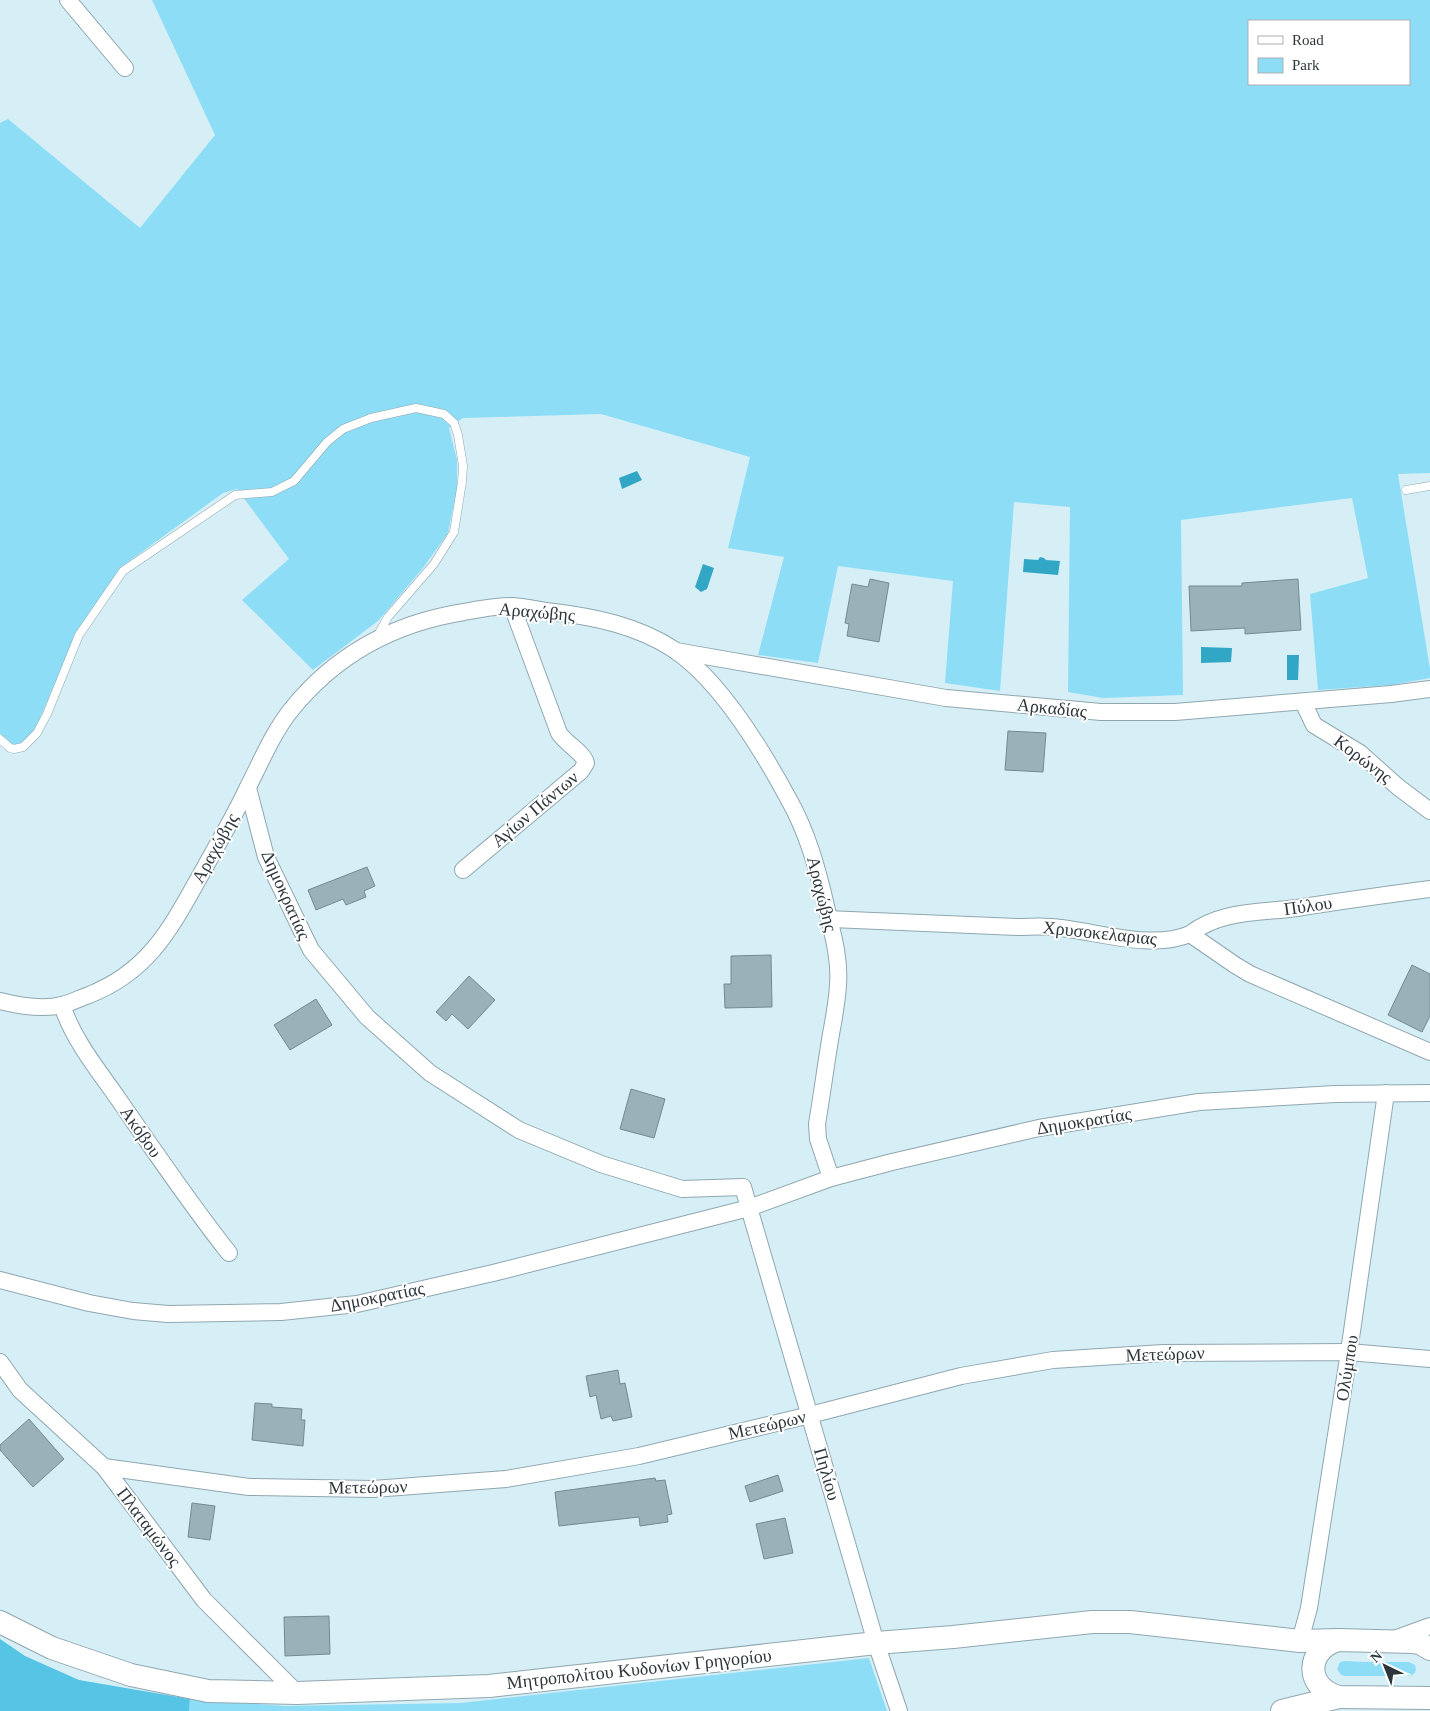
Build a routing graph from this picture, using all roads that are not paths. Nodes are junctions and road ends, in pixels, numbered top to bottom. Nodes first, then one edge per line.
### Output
1 (68, 0) edge
2 (125, 68) dead end
3 (1430, 486) edge
4 (1406, 490) dead end
5 (512, 606) junction
6 (377, 638) junction
7 (676, 651) junction
8 (1430, 689) edge
9 (1303, 702) junction
10 (0, 739) edge
11 (248, 788) junction
12 (1430, 811) edge
13 (463, 870) dead end
14 (1430, 889) edge
15 (830, 919) junction
16 (1190, 934) junction
17 (0, 1001) edge
18 (62, 1005) junction
19 (1430, 1052) edge
20 (1386, 1092) junction
21 (1430, 1093) edge
22 (831, 1178) junction
23 (749, 1208) junction
24 (229, 1253) dead end
25 (0, 1280) edge
26 (1349, 1352) junction
27 (1430, 1359) edge
28 (0, 1362) edge
29 (810, 1415) junction
30 (104, 1466) junction
31 (0, 1622) edge
32 (1430, 1626) edge
33 (1338, 1640) junction
34 (1294, 1641) junction
35 (1385, 1641) junction
36 (876, 1643) junction
37 (1430, 1649) edge
38 (1313, 1668) junction
39 (297, 1693) junction
40 (1427, 1695) edge
41 (1339, 1697) junction
42 (899, 1711) edge
43 (1278, 1711) edge
44 (1282, 1711) edge

1 - 2 street
3 - 4 lane
5 - 6 street, Αραχώβης
5 - 7 street, Αραχώβης
5 - 13 street, Αγίων Πάντων
6 - 10 lane
6 - 11 street, Αραχώβης
7 - 9 street, Αρκαδίας
7 - 15 street, Αραχώβης
8 - 9 street, Αρκαδίας
9 - 12 street, Κορώνης
11 - 18 street, Αραχώβης
11 - 23 street, Δημοκρατίας
14 - 16 street, Πύλου
15 - 16 street, Χρυσοκελαριας
15 - 22 street, Αραχώβης
16 - 19 street
17 - 18 street, Αραχώβης
18 - 24 street, Ακόβου
20 - 21 street, Δημοκρατίας
20 - 22 street, Δημοκρατίας
20 - 26 street, Ολύμπου
22 - 23 street, Δημοκρατίας
23 - 25 street, Δημοκρατίας
23 - 29 street, Πηλίου
26 - 27 street, Μετεώρων
26 - 29 street, Μετεώρων
26 - 34 street, Ολύμπου
28 - 30 street, Πλαταμώνος
29 - 30 street, Μετεώρων
29 - 36 street, Πηλίου
30 - 39 street, Πλαταμώνος
31 - 39 street, Μητροπολίτου Κυδονίων Γρηγορίου
32 - 35 street
33 - 34 street, Μητροπολίτου Κυδονίων Γρηγορίου
33 - 35 street, Μητροπολίτου Κυδονίων Γρηγορίου
33 - 38 street
34 - 36 street, Μητροπολίτου Κυδονίων Γρηγορίου
34 - 38 street
35 - 37 street, Μητροπολίτου Κυδονίων Γρηγορίου
36 - 39 street, Μητροπολίτου Κυδονίων Γρηγορίου
36 - 42 street, Πηλίου
38 - 41 street
38 - 43 street
40 - 41 street
41 - 44 street

